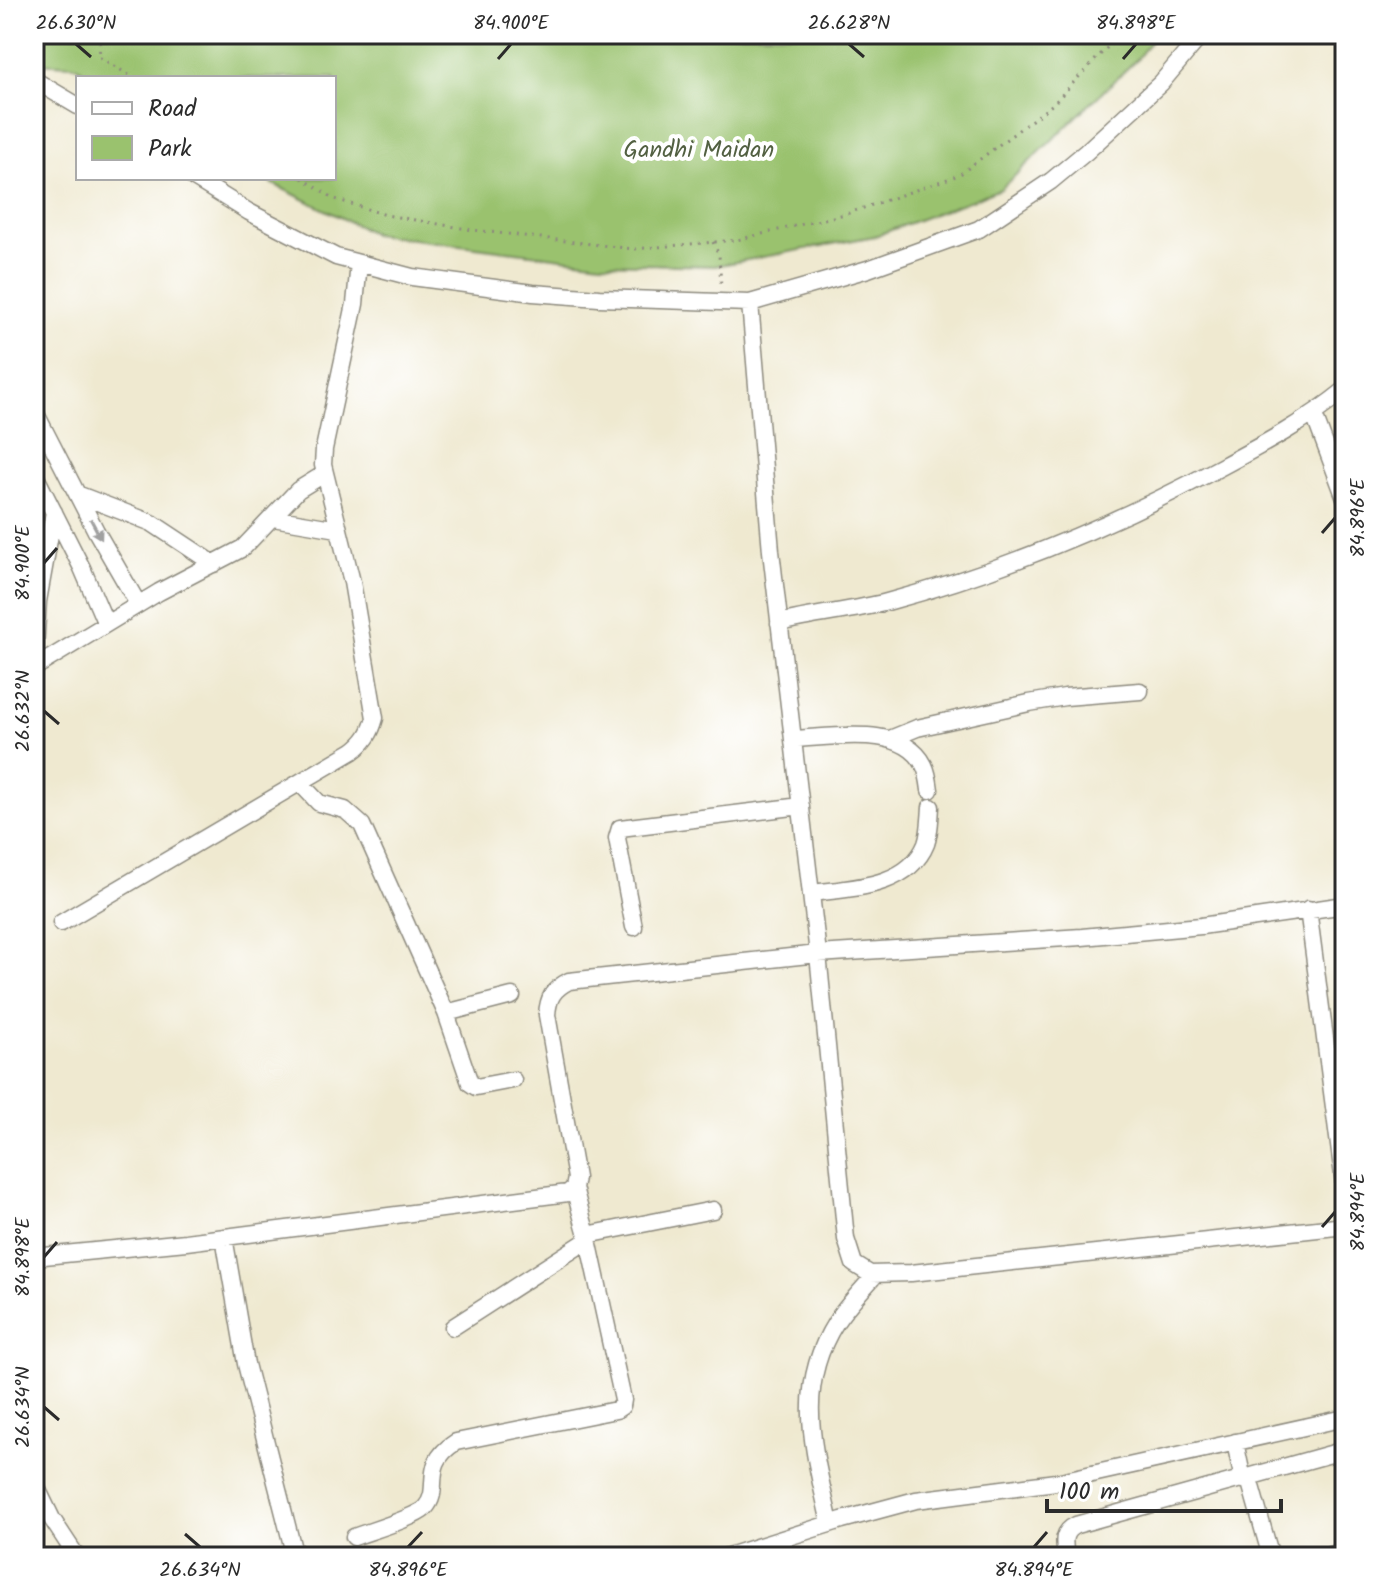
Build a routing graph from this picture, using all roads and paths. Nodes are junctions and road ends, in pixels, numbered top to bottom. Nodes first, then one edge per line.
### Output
1 (101, 34) edge
2 (1120, 34) edge
3 (1202, 34) edge
4 (131, 76) edge
5 (34, 80) edge
6 (76, 105) edge
7 (197, 180) edge
8 (305, 180) edge
9 (713, 242) junction
10 (359, 263) junction
11 (722, 302) junction
12 (750, 303) junction
13 (1345, 390) edge
14 (34, 410) edge
15 (1314, 415) junction
16 (34, 473) edge
17 (324, 474) junction
18 (77, 494) junction
19 (1345, 498) edge
20 (54, 512) junction
21 (273, 518) junction
22 (338, 529) junction
23 (214, 564) junction
24 (138, 604) junction
25 (779, 623) junction
26 (106, 624) junction
27 (34, 668) edge
28 (1140, 691) dead end
29 (793, 739) junction
30 (890, 739) junction
31 (300, 783) junction
32 (801, 806) junction
33 (812, 893) junction
34 (1345, 905) edge
35 (1308, 909) junction
36 (61, 923) dead end
37 (634, 927) dead end
38 (818, 954) junction
39 (512, 996) dead end
40 (446, 1013) junction
41 (513, 1080) dead end
42 (574, 1188) junction
43 (1345, 1191) edge
44 (713, 1210) dead end
45 (1345, 1226) edge
46 (224, 1237) junction
47 (588, 1237) junction
48 (34, 1257) edge
49 (875, 1275) junction
50 (453, 1327) dead end
51 (1345, 1418) edge
52 (1235, 1442) junction
53 (1345, 1450) edge
54 (1246, 1479) junction
55 (34, 1482) edge
56 (830, 1524) junction
57 (354, 1537) dead end
58 (1345, 1551) edge
59 (77, 1557) edge
60 (295, 1557) edge
61 (725, 1557) edge
62 (1066, 1557) edge
63 (1271, 1557) edge
64 (1323, 1557) edge

1 - 4 path
2 - 9 path
3 - 12 street
5 - 6 street
7 - 10 street
8 - 9 path
9 - 11 path
10 - 11 street
10 - 17 street
11 - 12 street
12 - 25 street
13 - 15 street
14 - 18 street
15 - 19 street
15 - 25 street
16 - 20 street
17 - 21 street
17 - 22 street
18 - 23 street
18 -> 24 street
20 - 26 street
20 - 27 street
21 - 22 street
21 - 23 street
22 - 31 street
23 - 24 street
24 - 26 street
25 - 29 street
26 - 27 street
28 - 30 street
29 - 30 street
29 - 32 street
30 - 33 street
31 - 36 street
31 - 40 street
32 - 33 street
32 - 37 street
33 - 38 street
34 - 35 street
35 - 38 street
35 - 43 street
38 - 42 street
38 - 49 street
39 - 40 street
40 - 41 street
42 - 46 street
42 - 47 street
44 - 47 street
45 - 49 street
46 - 48 street
46 - 60 street
47 - 50 street
47 - 57 street
49 - 56 street
51 - 52 street
52 - 54 street
52 - 56 street
53 - 54 street
54 - 62 street
54 - 63 street
55 - 59 street
56 - 61 street
58 - 64 street

